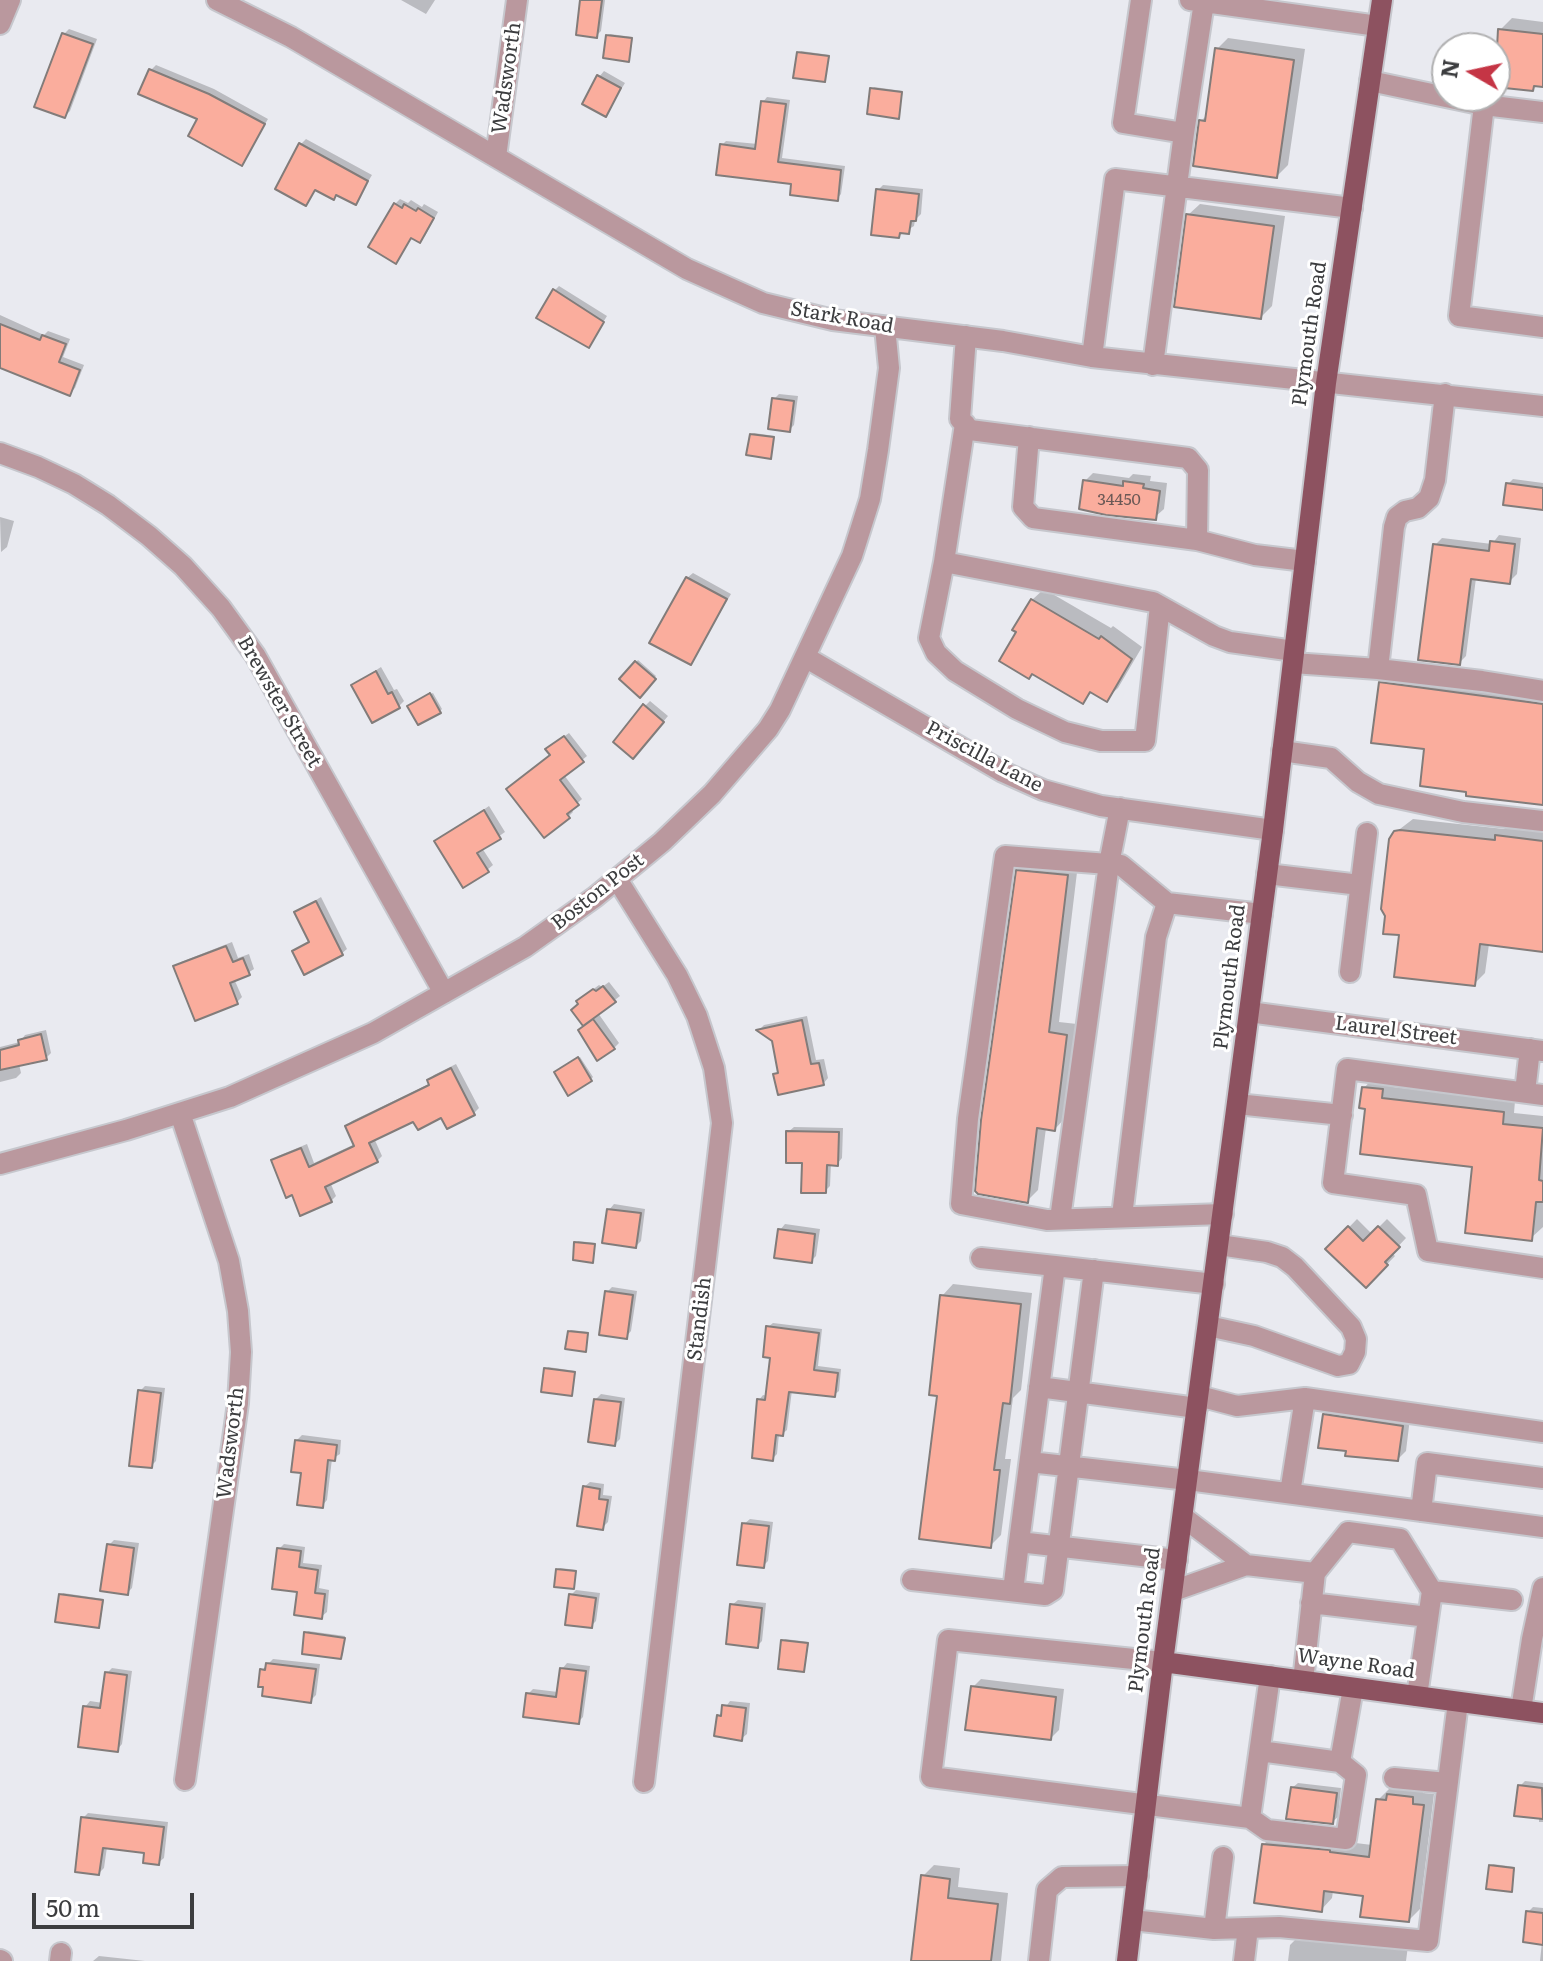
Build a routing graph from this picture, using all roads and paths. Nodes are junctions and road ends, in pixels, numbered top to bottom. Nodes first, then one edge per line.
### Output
1 (10, 0) edge
2 (217, 0) edge
3 (517, 0) edge
4 (1141, 0) edge
5 (1382, 0) edge
6 (1197, 1) edge
7 (0, 24) edge
8 (1378, 26) junction
9 (1370, 81) junction
10 (1431, 94) edge
11 (1511, 108) edge
12 (1483, 112) edge
13 (1543, 112) edge
14 (1184, 133) junction
15 (496, 157) junction
16 (1177, 187) junction
17 (1352, 208) junction
18 (885, 327) junction
19 (1543, 327) edge
20 (966, 336) junction
21 (1092, 357) junction
22 (1153, 365) junction
23 (1326, 383) junction
24 (1445, 394) junction
25 (1543, 406) edge
26 (965, 424) junction
27 (1029, 437) junction
28 (0, 453) edge
29 (1197, 540) junction
30 (1305, 561) junction
31 (944, 562) junction
32 (1160, 606) junction
33 (805, 657) junction
34 (1294, 657) junction
35 (1378, 669) junction
36 (1543, 691) edge
37 (1282, 751) junction
38 (1120, 808) junction
39 (1543, 821) edge
40 (1273, 830) junction
41 (1367, 833) dead end
42 (1109, 864) junction
43 (1267, 874) junction
44 (617, 879) junction
45 (1360, 885) junction
46 (1167, 903) junction
47 (1262, 914) junction
48 (1350, 972) dead end
49 (444, 993) junction
50 (1249, 1012) junction
51 (1537, 1050) edge
52 (1534, 1094) edge
53 (1237, 1104) junction
54 (180, 1113) junction
55 (1342, 1115) junction
56 (0, 1164) edge
57 (1223, 1214) junction
58 (1122, 1216) junction
59 (1060, 1219) junction
60 (1219, 1245) junction
61 (981, 1258) dead end
62 (1055, 1266) junction
63 (1543, 1268) edge
64 (1094, 1270) junction
65 (1214, 1284) junction
66 (1208, 1326) junction
67 (1039, 1387) junction
68 (1079, 1392) junction
69 (1305, 1398) junction
70 (1198, 1402) junction
71 (1543, 1432) edge
72 (1030, 1462) junction
73 (1070, 1466) junction
74 (1543, 1478) edge
75 (1188, 1480) junction
76 (1290, 1493) junction
77 (1421, 1511) junction
78 (1183, 1517) junction
79 (1543, 1527) edge
80 (1019, 1542) junction
81 (1060, 1547) junction
82 (1177, 1560) junction
83 (1246, 1565) junction
84 (1315, 1573) junction
85 (912, 1580) dead end
86 (1543, 1588) edge
87 (1013, 1591) junction
88 (1173, 1591) junction
89 (1432, 1591) junction
90 (1512, 1600) dead end
91 (1311, 1603) junction
92 (1428, 1617) junction
93 (1163, 1662) junction
94 (1270, 1676) junction
95 (1303, 1681) junction
96 (1353, 1688) junction
97 (1417, 1696) junction
98 (1458, 1702) junction
99 (1521, 1710) junction
100 (1543, 1713) edge
101 (1260, 1751) junction
102 (1340, 1762) junction
103 (1394, 1778) dead end
104 (185, 1780) dead end
105 (644, 1782) dead end
106 (1447, 1783) junction
107 (1146, 1806) junction
108 (1250, 1818) junction
109 (1223, 1857) dead end
110 (1138, 1876) junction
111 (1132, 1920) junction
112 (1248, 1928) junction
113 (1214, 1929) junction
114 (1039, 1961) edge
115 (1127, 1961) edge
116 (1244, 1961) edge

1 - 7 street
2 - 15 street, Stark Road
3 - 15 street, Wadsworth
4 - 14 street
5 - 8 main road, Plymouth Road
6 - 8 street
6 - 14 street
8 - 9 main road, Plymouth Road
9 - 10 street
9 - 17 main road, Plymouth Road
11 - 13 street
12 - 19 street
14 - 16 street
15 - 18 street, Stark Road
16 - 17 street
16 - 21 street
16 - 22 street
17 - 23 main road, Plymouth Road
18 - 20 street, Stark Road
18 - 33 street, Boston Post
20 - 21 street, Stark Road
20 - 26 street
21 - 22 street, Stark Road
22 - 23 street, Stark Road
23 - 24 street, Stark Road
23 - 30 main road, Plymouth Road
24 - 25 street, Stark Road
24 - 35 street
26 - 27 street
26 - 31 street
27 - 29 street
27 - 29 street
28 - 49 street, Brewster Street
29 - 30 street
30 - 34 main road, Plymouth Road
31 - 32 street
31 - 32 street
32 - 34 street
33 - 38 street, Priscilla Lane
33 - 44 street, Boston Post
34 - 35 street
34 - 37 main road, Plymouth Road
35 - 36 street
37 - 39 street
37 - 40 main road, Plymouth Road
38 - 40 street, Priscilla Lane
38 - 42 street
40 - 43 main road, Plymouth Road
41 - 45 street
42 - 46 street
42 - 59 street
42 - 59 street
43 - 45 street
43 - 47 main road, Plymouth Road
44 - 49 street, Boston Post
44 - 105 street, Standish
45 - 48 street
46 - 47 street
46 - 58 street
47 - 50 main road, Plymouth Road
49 - 54 street, Boston Post
50 - 51 street, Laurel Street
50 - 53 main road, Plymouth Road
51 - 52 street
52 - 55 street
53 - 55 street
53 - 57 main road, Plymouth Road
54 - 56 street, Boston Post
54 - 104 street, Wadsworth
55 - 63 street
57 - 58 street
57 - 60 main road, Plymouth Road
58 - 59 street
60 - 65 main road, Plymouth Road
60 - 66 street
61 - 62 street
62 - 64 street
62 - 67 street
64 - 65 street
64 - 68 street
65 - 66 main road, Plymouth Road
66 - 70 main road, Plymouth Road
67 - 68 street
67 - 72 street
68 - 70 street
68 - 73 street
69 - 70 street
69 - 71 street
69 - 76 street
70 - 75 main road, Plymouth Road
72 - 73 street
72 - 80 street
73 - 75 street
73 - 81 street
74 - 77 street
75 - 76 street
75 - 78 main road, Plymouth Road
76 - 77 street
77 - 79 street
78 - 82 main road, Plymouth Road
78 - 83 street
80 - 81 street
80 - 87 street
81 - 82 street
81 - 87 street
82 - 88 main road, Plymouth Road
83 - 84 street
83 - 88 street
84 - 89 street
84 - 91 street
85 - 87 street
86 - 99 street
88 - 93 main road, Plymouth Road
89 - 90 street
89 - 92 street
91 - 92 street
91 - 95 street
92 - 97 street
93 - 94 main road, Wayne Road
93 - 107 main road, Plymouth Road
93 - 107 street
94 - 95 main road, Wayne Road
94 - 101 street
95 - 96 main road, Wayne Road
96 - 97 main road, Wayne Road
96 - 102 street
97 - 98 main road, Wayne Road
98 - 99 main road, Wayne Road
98 - 106 street
99 - 100 main road, Wayne Road
101 - 102 street
101 - 108 street
102 - 108 street
103 - 106 street
106 - 112 street
107 - 108 street
107 - 110 main road, Plymouth Road
109 - 113 street
110 - 111 main road, Plymouth Road
110 - 114 street
111 - 113 street
111 - 115 main road, Plymouth Road
112 - 113 street
112 - 116 street

